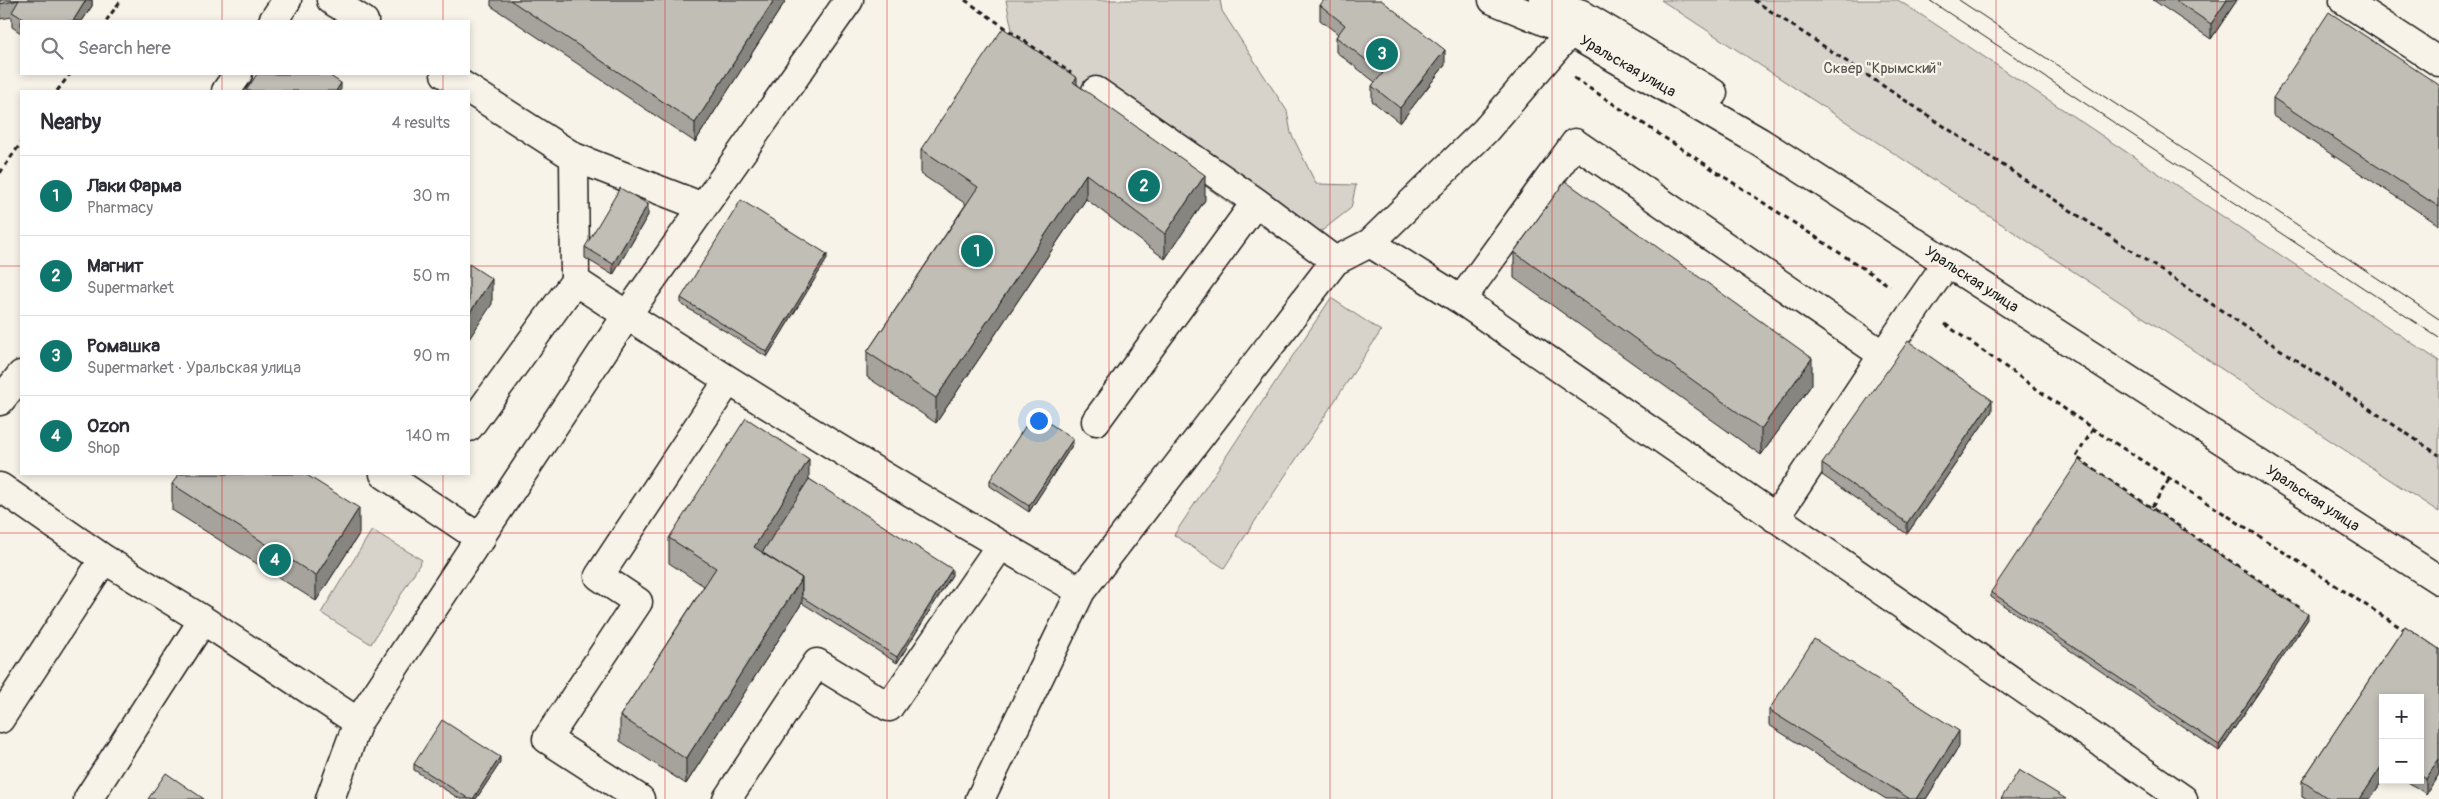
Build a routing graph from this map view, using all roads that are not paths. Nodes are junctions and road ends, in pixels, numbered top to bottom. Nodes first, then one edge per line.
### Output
1 (288, 0) edge
2 (331, 0) edge
3 (849, 0) edge
4 (1493, 0) edge
5 (1543, 0) edge
6 (2344, 0) edge
7 (274, 20) edge
8 (362, 20) edge
9 (1575, 23) junction
10 (2439, 62) edge
11 (237, 75) edge
12 (447, 75) edge
13 (227, 90) edge
14 (470, 90) edge
15 (470, 90) edge
16 (1096, 91) road end
17 (574, 157) junction
18 (1256, 202) junction
19 (703, 207) junction
20 (1370, 242) junction
21 (1335, 261) junction
22 (1947, 263) junction
23 (575, 281) junction
24 (1461, 300) junction
25 (627, 315) junction
26 (1883, 355) junction
27 (20, 376) edge
28 (728, 381) junction
29 (0, 401) edge
30 (1096, 421) dead end
31 (470, 426) edge
32 (385, 475) edge
33 (0, 487) edge
34 (1775, 518) junction
35 (481, 539) junction
36 (1000, 546) junction
37 (104, 559) junction
38 (2439, 561) edge
39 (2439, 580) edge
40 (1081, 591) junction
41 (204, 620) junction
42 (0, 719) edge
43 (358, 722) junction
44 (88, 799) edge
45 (330, 799) edge
46 (640, 799) edge
47 (727, 799) edge
48 (980, 799) edge
49 (2183, 799) edge

1 - 7 main road
2 - 8 main road
3 - 19 main road
4 - 9 main road, Уральская улица
5 - 9 main road, Уральская улица
6 - 10 main road
9 - 20 main road
9 - 22 main road, Уральская улица
9 - 38 main road, Уральская улица
11 - 13 main road
12 - 14 main road
15 - 17 main road
16 - 18 main road
17 - 19 main road
17 - 23 main road
18 - 21 main road
18 - 30 main road
19 - 25 main road
20 - 21 main road
20 - 24 main road
21 - 40 main road
22 - 26 main road
22 - 39 main road, Уральская улица
23 - 25 main road
23 - 31 main road
24 - 26 main road
24 - 34 main road
25 - 28 main road
25 - 35 main road
26 - 34 main road
27 - 29 main road
28 - 36 main road
28 - 46 main road
32 - 35 main road
33 - 37 main road
34 - 49 main road
35 - 43 main road
36 - 40 main road
36 - 47 main road
37 - 41 main road
37 - 42 main road
40 - 48 main road
41 - 43 main road
41 - 44 main road
43 - 45 main road

